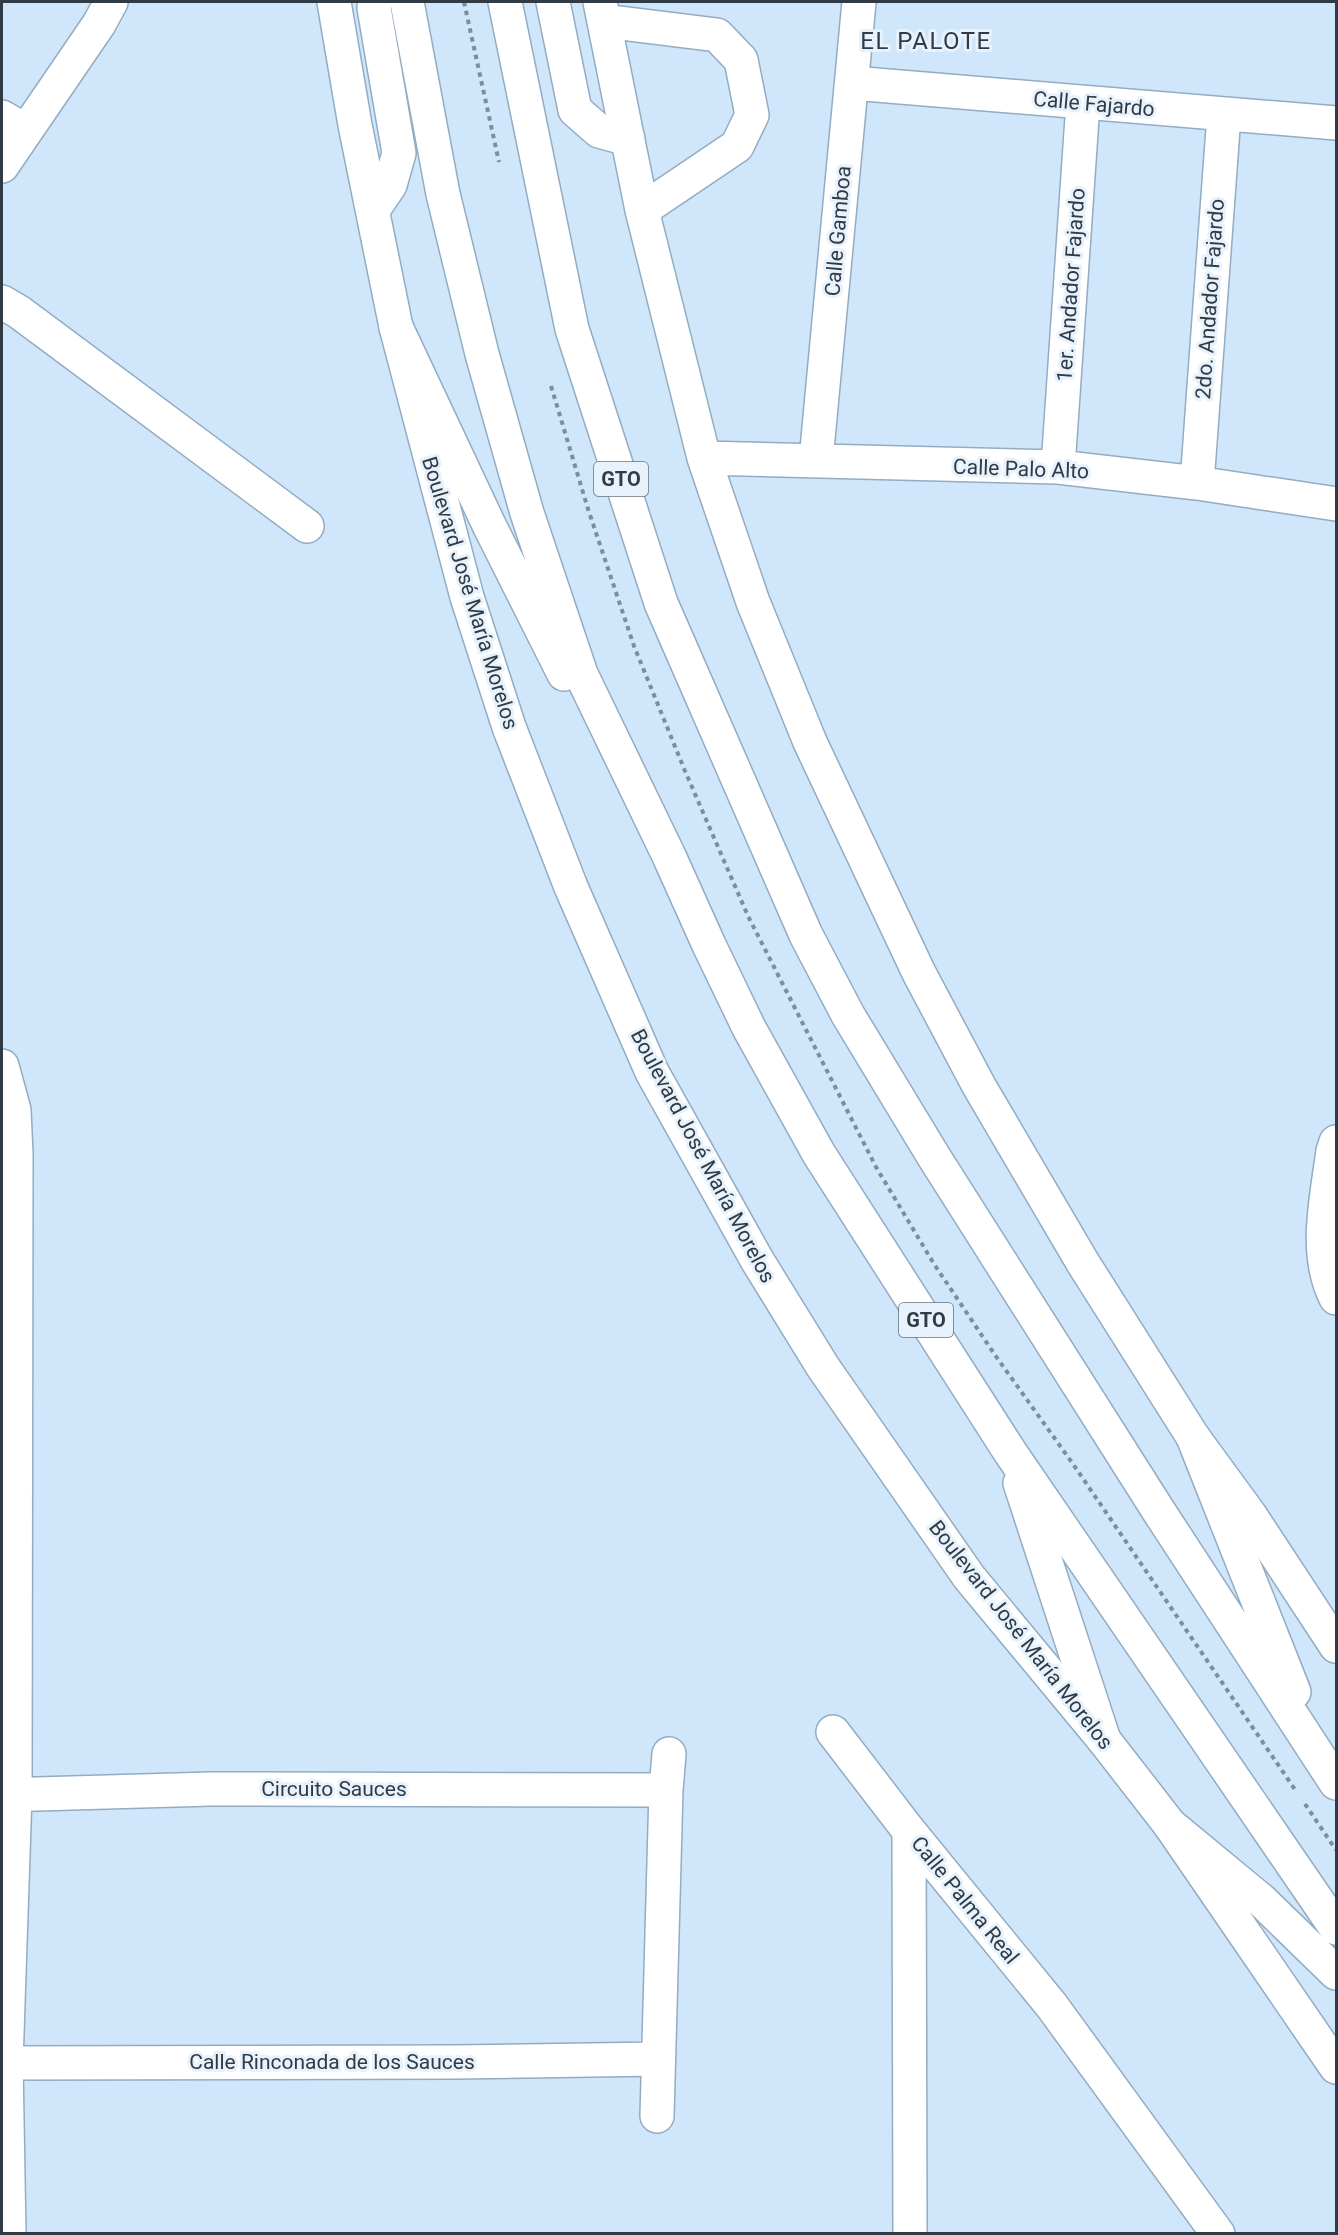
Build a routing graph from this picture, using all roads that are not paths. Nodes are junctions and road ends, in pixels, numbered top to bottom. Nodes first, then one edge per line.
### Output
1 (126, 2) edge
2 (334, 2) edge
3 (375, 2) edge
4 (407, 2) edge
5 (506, 2) edge
6 (554, 2) edge
7 (859, 2) edge
8 (602, 11) edge
9 (105, 13) edge
10 (852, 83) junction
11 (1083, 103) junction
12 (1224, 115) junction
13 (1336, 123) edge
14 (14, 124) edge
15 (628, 139) junction
16 (2, 166) edge
17 (373, 210) junction
18 (642, 210) junction
19 (2, 302) edge
20 (396, 327) junction
21 (704, 458) junction
22 (816, 460) junction
23 (1058, 467) junction
24 (1197, 483) junction
25 (1336, 504) edge
26 (307, 526) dead end
27 (669, 856) junction
28 (2, 1066) edge
29 (1336, 1142) edge
30 (1336, 1298) edge
31 (9, 1367) edge
32 (1193, 1437) junction
33 (1010, 1452) junction
34 (1336, 1646) edge
35 (834, 1732) dead end
36 (1104, 1740) junction
37 (669, 1754) dead end
38 (1328, 1771) edge
39 (666, 1790) junction
40 (8, 1795) edge
41 (1170, 1825) junction
42 (909, 1831) junction
43 (1336, 1928) edge
44 (1336, 1973) edge
45 (658, 2059) junction
46 (6, 2063) junction
47 (1336, 2067) edge
48 (657, 2116) dead end
49 (910, 2233) edge
50 (9, 2234) edge
51 (1218, 2234) edge

1 - 9 street
2 - 17 street, Boulevard José María Morelos
3 - 17 street
4 - 27 street, GTO
5 - 38 street, GTO
6 - 15 street
7 - 10 street, Calle Gamboa
8 - 15 street
8 - 18 street
9 - 14 street
10 - 11 street, Calle Fajardo
10 - 22 street, Calle Gamboa
11 - 12 street, Calle Fajardo
11 - 23 street, 1er. Andador Fajardo
12 - 13 street, Calle Fajardo
12 - 24 street, 2do. Andador Fajardo
14 - 16 street
15 - 18 street
17 - 20 street, Boulevard José María Morelos
18 - 21 street
19 - 26 street
20 - 27 street
20 - 36 street, Boulevard José María Morelos
21 - 22 street, Calle Palo Alto
21 - 32 street
22 - 23 street, Calle Palo Alto
23 - 24 street, Calle Palo Alto
24 - 25 street, Calle Palo Alto
27 - 33 street, GTO
28 - 31 street
29 - 30 street
31 - 40 street
32 - 34 street
32 - 38 street
33 - 36 street
33 - 43 street, GTO
35 - 42 street
36 - 41 street, Boulevard José María Morelos
37 - 39 street
39 - 40 street, Circuito Sauces
39 - 45 street
40 - 46 street
41 - 44 street
41 - 47 street, Boulevard José María Morelos
42 - 49 street, Calle Palma Real
42 - 51 street, Calle Palma Real
45 - 46 street, Calle Rinconada de los Sauces
45 - 48 street
46 - 50 street

